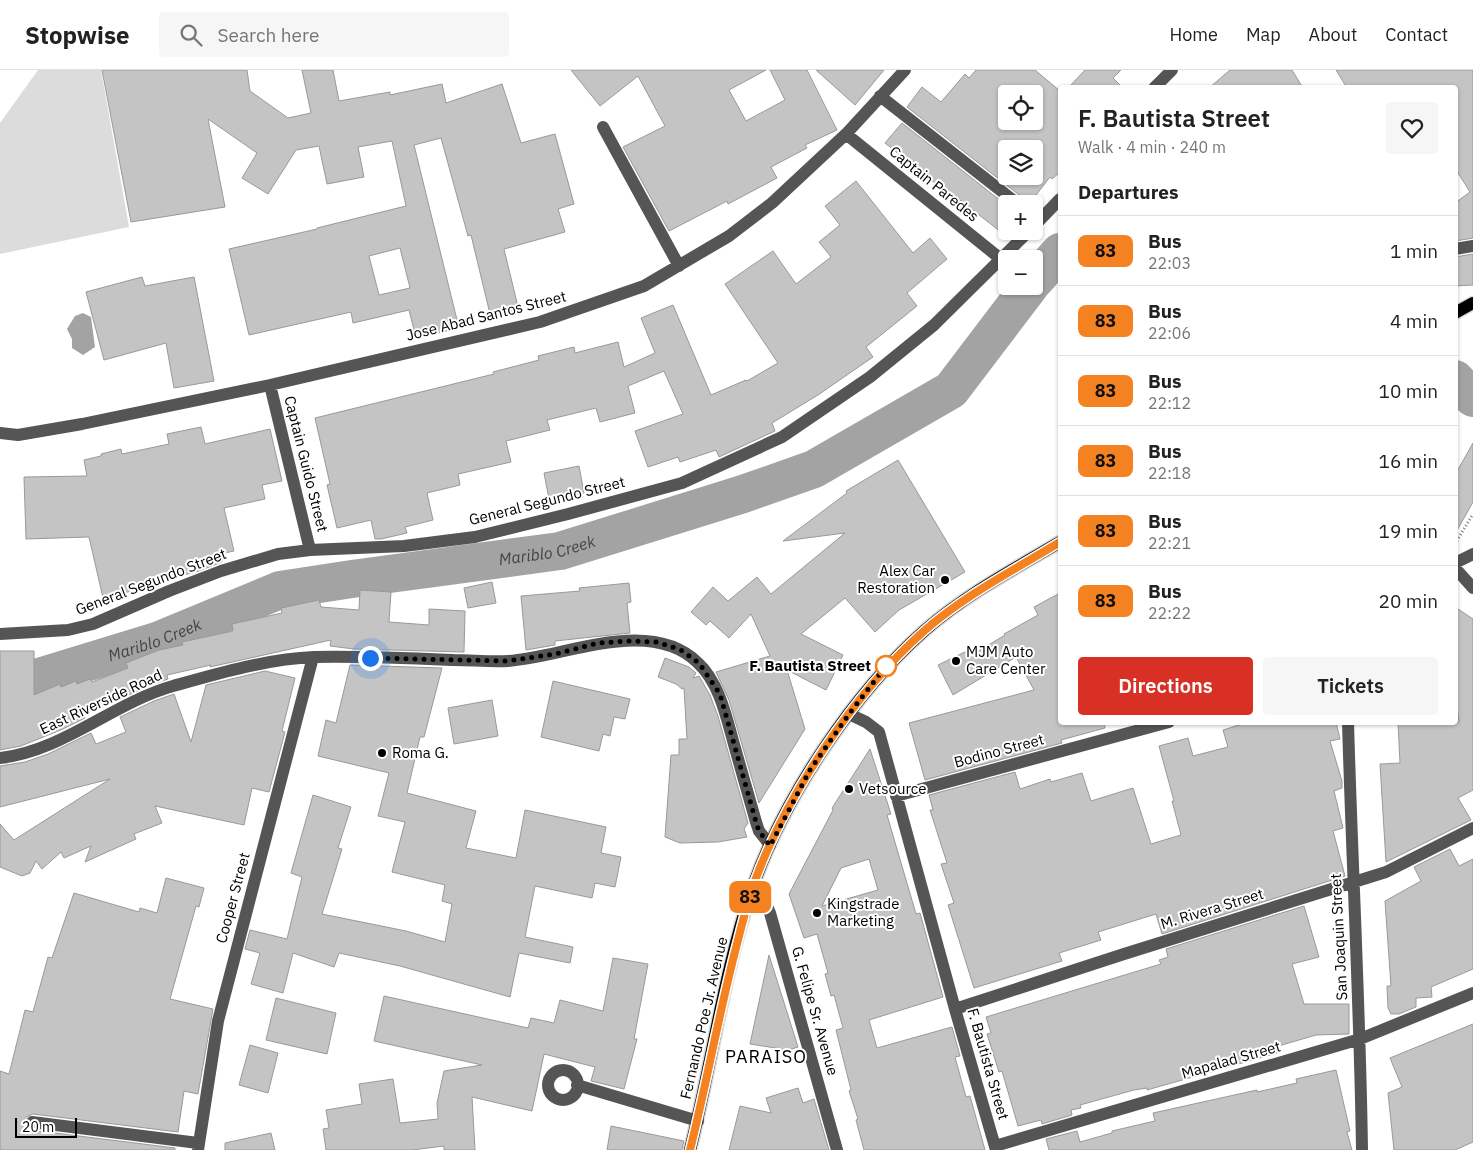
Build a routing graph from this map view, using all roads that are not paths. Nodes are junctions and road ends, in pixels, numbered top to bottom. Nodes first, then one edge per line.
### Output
1 (905, 70) edge
2 (1172, 70) edge
3 (1157, 85) edge
4 (880, 96) junction
5 (603, 127) dead end
6 (846, 134) junction
7 (1006, 195) edge
8 (1058, 201) edge
9 (1043, 217) edge
10 (1021, 240) edge
11 (1473, 246) edge
12 (1458, 248) edge
13 (1011, 250) edge
14 (998, 257) edge
15 (998, 264) edge
16 (679, 266) junction
17 (1473, 303) edge
18 (1458, 311) edge
19 (270, 385) junction
20 (0, 433) edge
21 (1058, 543) edge
22 (310, 550) junction
23 (1473, 554) edge
24 (1458, 562) edge
25 (1458, 571) edge
26 (1473, 588) edge
27 (0, 634) edge
28 (313, 657) junction
29 (849, 714) junction
30 (1158, 725) edge
31 (1348, 725) edge
32 (0, 758) edge
33 (896, 796) junction
34 (1473, 828) edge
35 (770, 846) junction
36 (1352, 882) junction
37 (753, 886) junction
38 (1473, 993) edge
39 (955, 1009) junction
40 (1360, 1040) junction
41 (577, 1086) dead end
42 (698, 1121) junction
43 (32, 1122) dead end
44 (198, 1147) edge
45 (995, 1148) edge
46 (690, 1150) edge
47 (838, 1150) edge
48 (1362, 1150) edge

1 - 4 street, Jose Abad Santos Street
2 - 3 street
4 - 6 street, Jose Abad Santos Street
4 - 7 street
5 - 16 street
6 - 14 street, Captain Paredes
6 - 16 street, Jose Abad Santos Street
8 - 9 street
10 - 13 street, General Segundo Street
11 - 12 street
15 - 22 street, General Segundo Street
16 - 19 street, Jose Abad Santos Street
17 - 18 main road
19 - 20 street, Jose Abad Santos Street
19 - 22 street, Captain Guido Street
21 - 29 main road, Fernando Poe Jr. Avenue
22 - 27 street, General Segundo Street
23 - 24 street
25 - 26 street
28 - 32 street, East Riverside Road
28 - 35 street, East Riverside Road
28 - 44 street, Cooper Street
29 - 33 street, F. Bautista Street
29 - 35 main road, Fernando Poe Jr. Avenue
30 - 33 street, Bodino Street
31 - 36 street, San Joaquin Street
33 - 39 street, F. Bautista Street
34 - 36 street, M. Rivera Street
35 - 37 main road, Fernando Poe Jr. Avenue
36 - 39 street, M. Rivera Street
36 - 40 street, San Joaquin Street
37 - 42 main road, Fernando Poe Jr. Avenue
37 - 47 street, G. Felipe Sr. Avenue
38 - 40 street, Mapalad Street
39 - 45 street, F. Bautista Street
40 - 45 street, Mapalad Street
40 - 48 street, San Joaquin Street
41 - 42 street
42 - 46 main road, Fernando Poe Jr. Avenue
43 - 44 street

